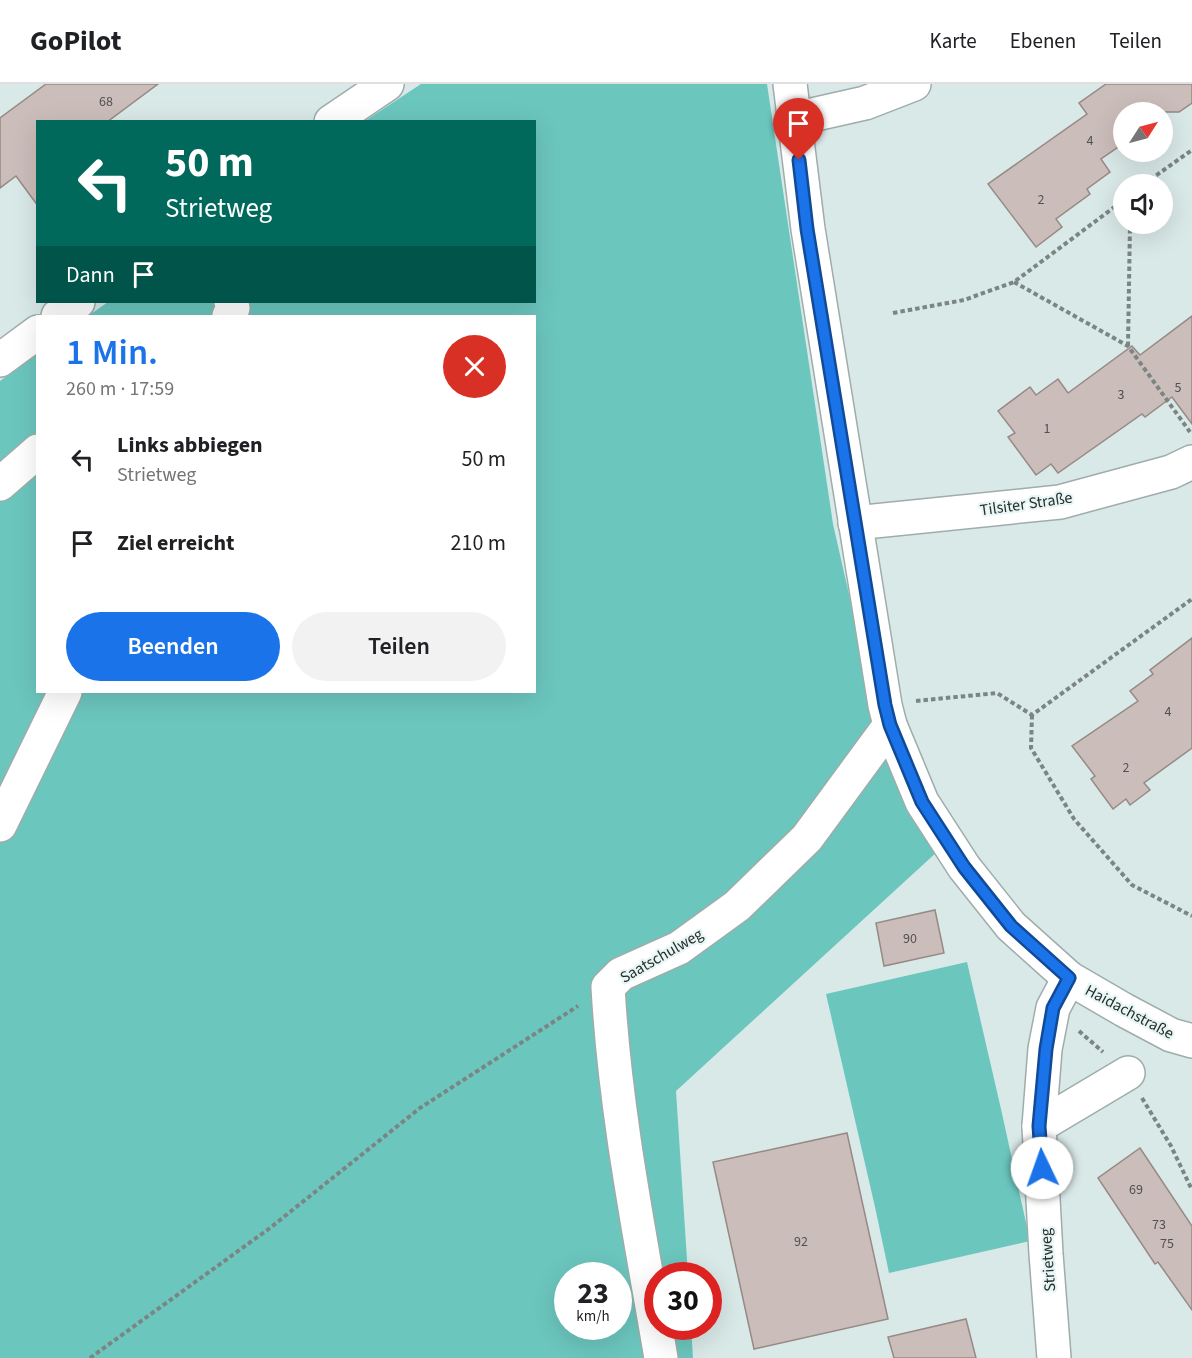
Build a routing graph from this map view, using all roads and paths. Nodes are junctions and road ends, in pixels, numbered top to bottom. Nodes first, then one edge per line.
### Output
1 (387, 84) edge
2 (790, 84) edge
3 (914, 84) edge
4 (794, 119) junction
5 (334, 120) edge
6 (1192, 150) edge
7 (1158, 174) edge
8 (1113, 208) edge
9 (1130, 234) edge
10 (1014, 282) junction
11 (77, 303) edge
12 (893, 313) dead end
13 (59, 315) edge
14 (36, 333) edge
15 (1128, 346) junction
16 (0, 360) edge
17 (1192, 435) edge
18 (36, 453) edge
19 (1192, 462) edge
20 (0, 484) edge
21 (855, 523) junction
22 (1192, 599) edge
23 (65, 693) edge
24 (888, 715) junction
25 (1032, 715) junction
26 (0, 825) edge
27 (1192, 916) edge
28 (1069, 978) junction
29 (608, 987) junction
30 (1192, 1041) edge
31 (1128, 1073) dead end
32 (1039, 1126) junction
33 (90, 1358) edge
34 (661, 1358) edge
35 (1054, 1358) edge

1 - 5 street
2 - 4 street
3 - 4 street
4 - 21 street
6 - 7 path
8 - 10 path
9 - 15 path
10 - 12 path
10 - 15 path
11 - 13 street
14 - 16 street
15 - 17 path
18 - 20 street
19 - 21 street, Tilsiter Straße
21 - 24 street
22 - 25 path
23 - 26 street
24 - 25 path
24 - 28 street
24 - 29 street, Saatschulweg
25 - 27 path
28 - 30 street, Haidachstraße
28 - 32 street, Strietweg
29 - 33 path
29 - 34 street, Saatschulweg
31 - 32 street
32 - 35 street, Strietweg

